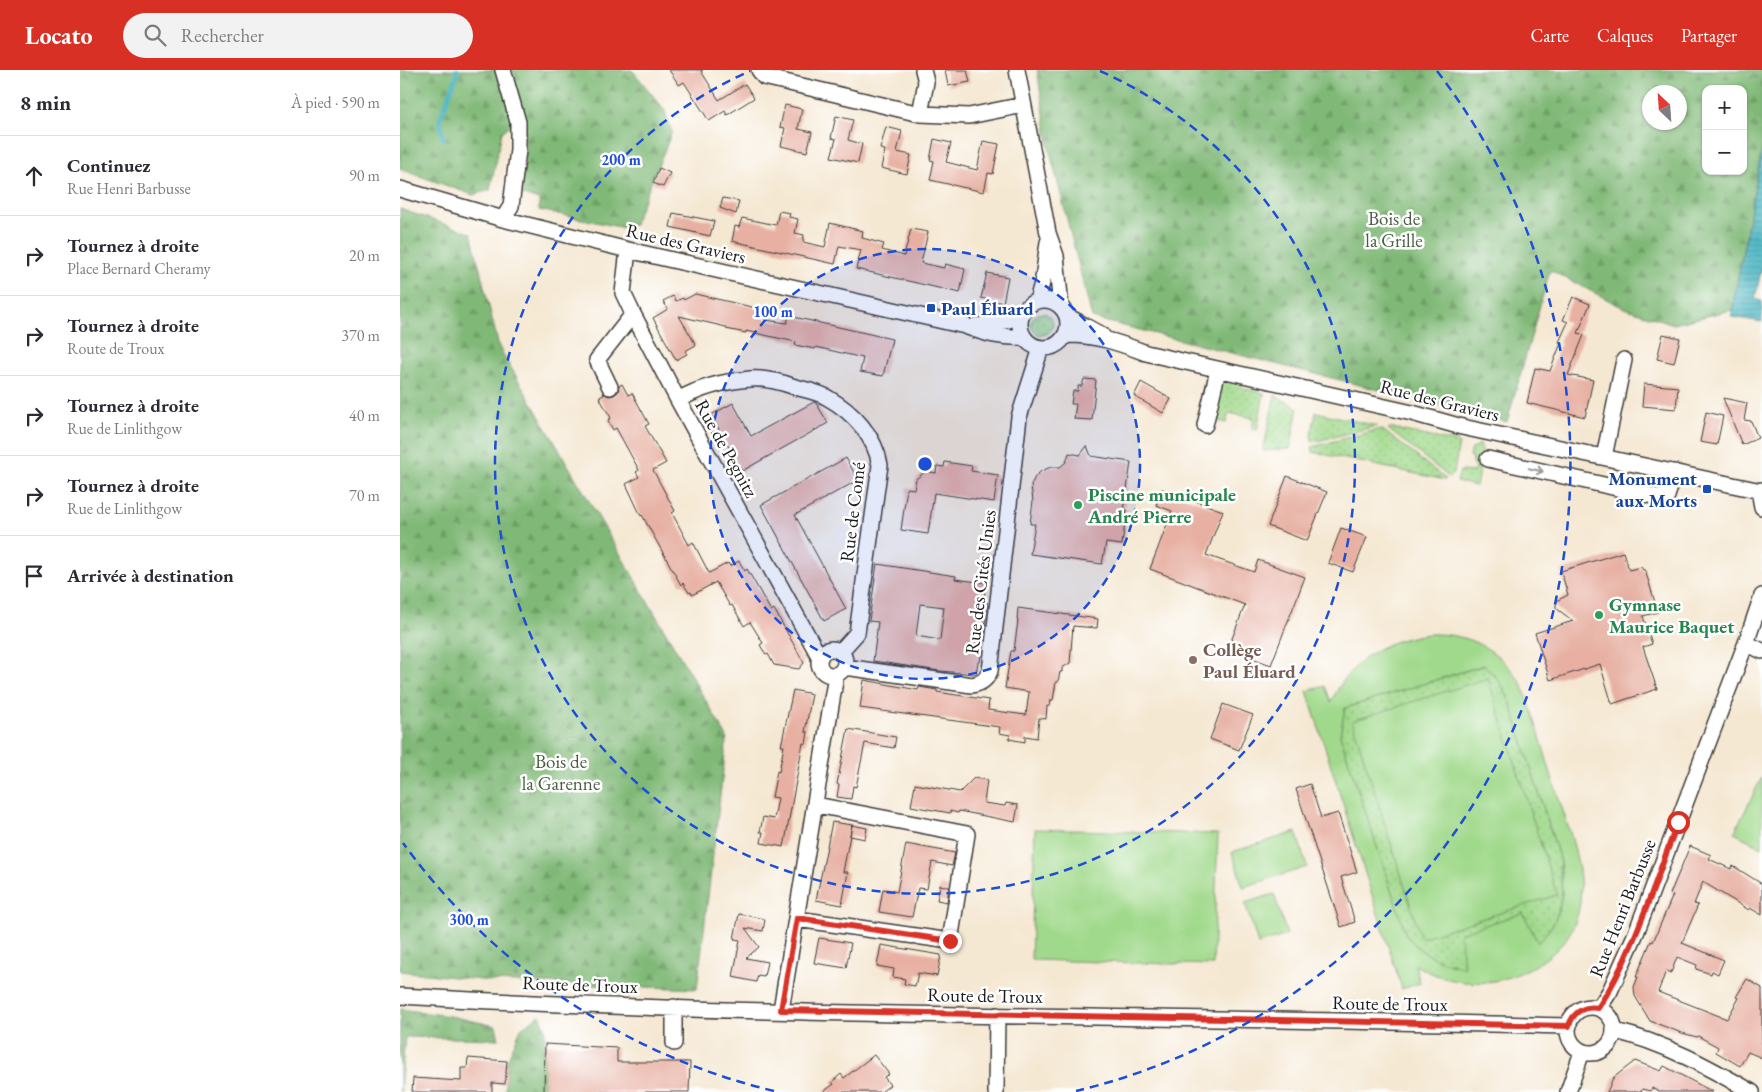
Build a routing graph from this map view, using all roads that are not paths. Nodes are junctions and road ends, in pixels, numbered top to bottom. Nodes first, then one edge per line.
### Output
1 (504, 70) edge
2 (759, 70) edge
3 (924, 70) edge
4 (1017, 70) edge
5 (1023, 105) junction
6 (920, 114) junction
7 (400, 190) edge
8 (503, 218) junction
9 (1048, 233) junction
10 (628, 250) junction
11 (1036, 301) junction
12 (1064, 312) junction
13 (633, 314) junction
14 (1022, 315) junction
15 (965, 326) junction
16 (1065, 335) junction
17 (1023, 337) junction
18 (1112, 341) junction
19 (1041, 348) junction
20 (1624, 360) dead end
21 (1218, 370) junction
22 (610, 387) dead end
23 (678, 400) junction
24 (1205, 424) dead end
25 (1604, 458) junction
26 (1488, 459) dead end
27 (1675, 472) junction
28 (1762, 491) edge
29 (1762, 507) edge
30 (1762, 596) edge
31 (1746, 643) junction
32 (1762, 651) edge
33 (820, 658) junction
34 (840, 664) junction
35 (816, 805) junction
36 (797, 918) junction
37 (400, 996) edge
38 (674, 1007) junction
39 (1598, 1008) junction
40 (781, 1010) junction
41 (998, 1015) junction
42 (1569, 1026) junction
43 (1614, 1030) junction
44 (674, 1043) dead end
45 (1582, 1052) junction
46 (996, 1092) edge
47 (1568, 1092) edge
48 (1752, 1092) edge

1 - 8 street
2 - 6 street
3 - 6 street
4 - 5 street
5 - 6 street
5 - 9 street
7 - 8 street, Rue des Graviers
8 - 10 street, Rue des Graviers
9 - 11 street
9 - 12 street
10 - 13 street, Rue de Pegnitz
10 - 15 street, Rue des Graviers
11 - 12 street
11 - 14 street
12 - 16 street
12 - 18 street, Rue des Graviers
13 - 22 street
13 - 23 street, Rue de Pegnitz
14 - 15 street, Rue des Graviers
14 - 17 street
15 - 17 street, Rue des Graviers
16 - 18 street, Rue des Graviers
16 - 19 street
17 - 19 street
18 - 21 street, Rue des Graviers
19 - 34 street, Rue des Cités Unies
20 - 25 street
21 - 24 street
21 - 25 street, Rue des Graviers
23 - 33 street, Rue de Pegnitz
23 - 34 street, Rue de Comé
25 - 27 street, Rue des Graviers
26 -> 27 street
27 - 28 street, Rue des Graviers
28 - 29 street
30 - 31 street, Rue Henri Barbusse
31 - 32 street
31 - 39 street, Rue Henri Barbusse
33 - 34 street
33 - 34 street
34 - 35 street
35 - 36 street
35 - 36 street
36 - 40 street
37 - 38 street, Route de Troux
38 - 40 street, Route de Troux
38 - 44 street
39 - 42 street
39 - 43 street
40 - 41 street, Route de Troux
41 - 42 street, Route de Troux
41 - 46 street
42 - 45 street
43 - 45 street
43 - 48 street
45 - 47 street

